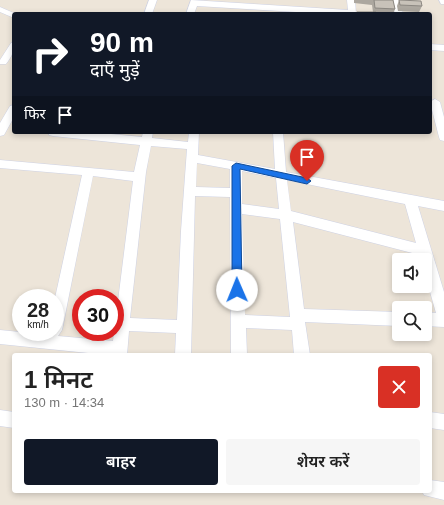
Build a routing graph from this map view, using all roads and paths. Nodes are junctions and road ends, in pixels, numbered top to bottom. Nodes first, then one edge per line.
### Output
1 (153, 0) edge
2 (287, 0) edge
3 (318, 0) edge
4 (351, 0) edge
5 (396, 0) edge
6 (195, 1) edge
7 (0, 9) edge
8 (286, 9) junction
9 (317, 11) junction
10 (149, 12) edge
11 (191, 12) edge
12 (329, 12) edge
13 (352, 12) edge
14 (399, 12) edge
15 (12, 15) edge
16 (432, 46) edge
17 (12, 48) edge
18 (444, 48) edge
19 (2, 61) edge
20 (12, 63) edge
21 (436, 102) edge
22 (12, 111) edge
23 (1, 128) edge
24 (12, 128) edge
25 (91, 134) edge
26 (194, 134) edge
27 (278, 134) edge
28 (147, 137) edge
29 (444, 137) edge
30 (193, 152) junction
31 (0, 164) edge
32 (236, 166) junction
33 (88, 171) junction
34 (281, 175) junction
35 (140, 177) junction
36 (190, 190) junction
37 (236, 193) junction
38 (410, 200) junction
39 (444, 206) edge
40 (236, 208) junction
41 (286, 215) junction
42 (425, 251) junction
43 (64, 289) edge
44 (124, 315) edge
45 (444, 316) edge
46 (392, 319) edge
47 (432, 319) edge
48 (298, 320) junction
49 (444, 320) edge
50 (238, 321) junction
51 (124, 324) edge
52 (184, 327) junction
53 (0, 337) edge
54 (12, 337) edge
55 (64, 338) edge
56 (121, 341) edge
57 (120, 352) edge
58 (183, 353) edge
59 (239, 353) edge
60 (302, 353) edge
61 (0, 418) edge
62 (12, 420) edge
63 (432, 420) edge
64 (444, 422) edge
65 (432, 489) edge
66 (444, 491) edge

1 - 10 street
2 - 8 street
3 - 9 street
4 - 13 street
5 - 14 street
6 - 8 street
6 - 11 street
7 - 15 street
8 - 9 street
9 - 12 street
16 - 18 street
17 - 19 street
19 - 20 street
21 - 29 street
22 - 23 street
23 - 24 street
25 - 28 street
26 - 30 street
27 - 34 street
28 - 30 street
28 - 35 street
30 - 32 street
30 - 36 street
31 - 33 street
32 - 34 street
32 - 37 street
33 - 35 street
33 - 43 street
34 - 38 street
34 - 41 street
35 - 44 street
36 - 37 street
36 - 52 street
37 - 40 street
38 - 39 street
38 - 42 street
40 - 41 street
40 - 50 street
41 - 42 street
41 - 48 street
42 - 45 street
46 - 48 street
47 - 49 street
48 - 50 street
48 - 60 street
50 - 59 street
51 - 52 street
52 - 58 street
53 - 54 street
55 - 57 street
56 - 57 street
61 - 62 street
63 - 64 street
65 - 66 street

